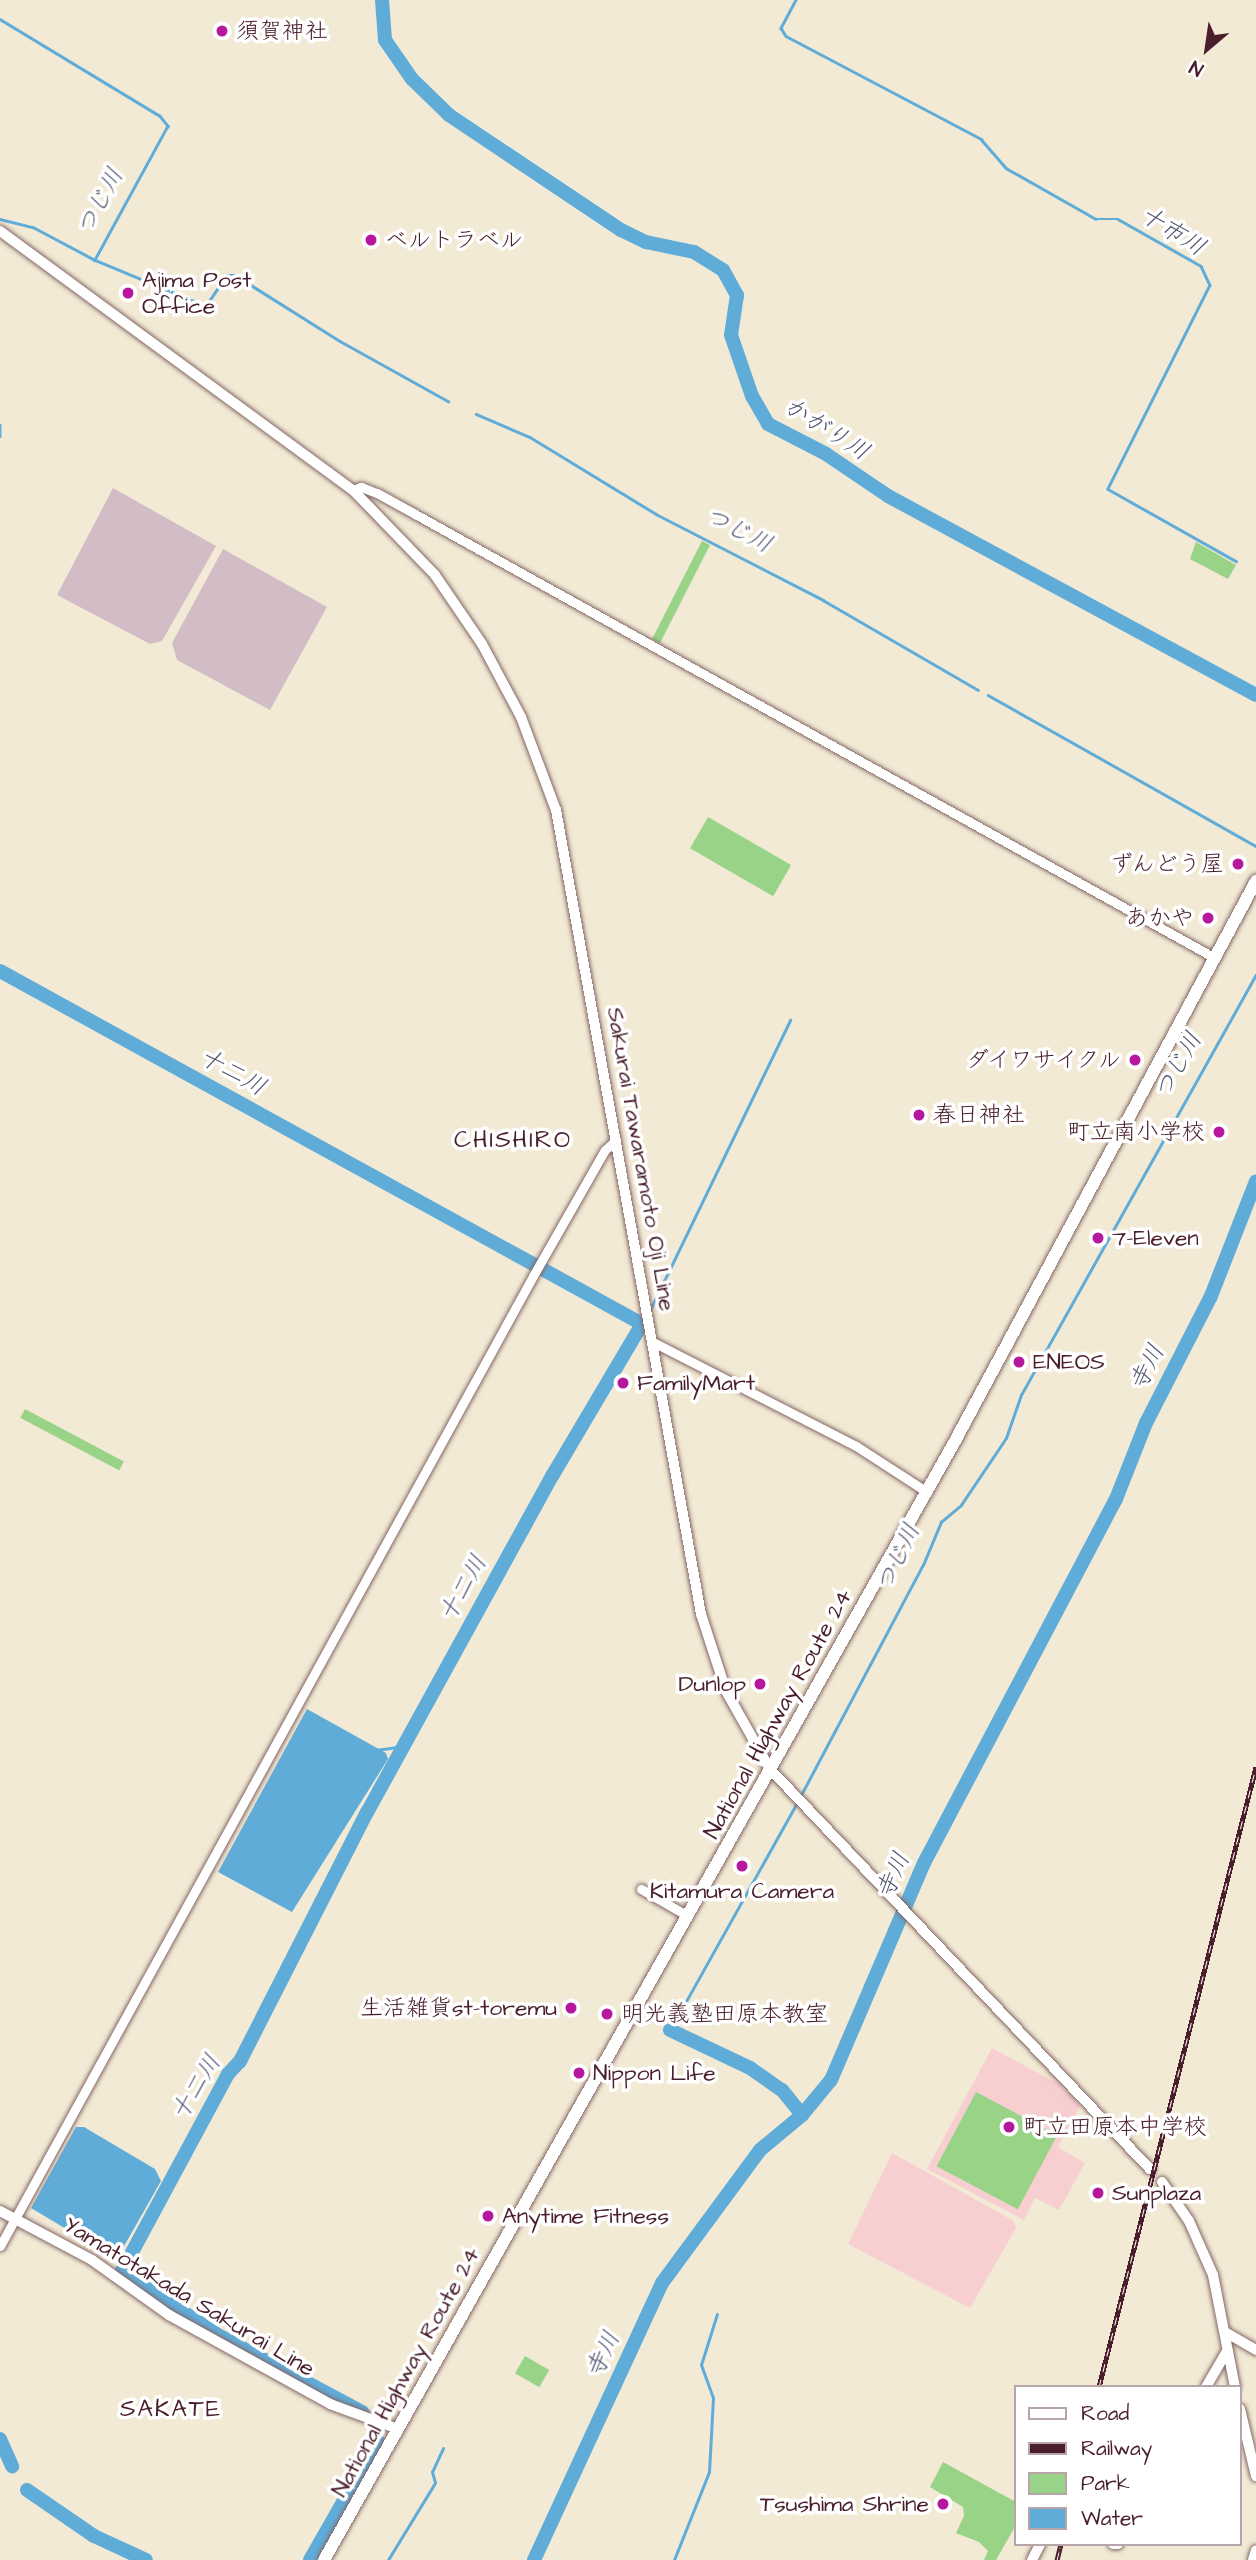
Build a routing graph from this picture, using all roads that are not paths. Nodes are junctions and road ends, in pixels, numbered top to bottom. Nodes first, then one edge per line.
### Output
1 (0, 231) edge
2 (353, 490) junction
3 (1256, 881) edge
4 (1216, 958) junction
5 (616, 1140) junction
6 (653, 1342) junction
7 (927, 1492) junction
8 (770, 1769) junction
9 (641, 1889) dead end
10 (688, 1916) junction
11 (1150, 2169) dead end
12 (1162, 2182) dead end
13 (0, 2211) edge
14 (15, 2219) junction
15 (0, 2246) edge
16 (1225, 2332) junction
17 (1256, 2350) edge
18 (1227, 2351) junction
19 (1207, 2385) edge
20 (1235, 2385) edge
21 (1242, 2417) edge
22 (398, 2429) junction
23 (1256, 2476) edge
24 (1256, 2550) edge
25 (324, 2560) edge
26 (1253, 2560) edge

1 - 2 main road, Sakurai Tawaramoto Oji Line
2 - 4 street
2 - 5 main road, Sakurai Tawaramoto Oji Line
3 - 4 highway, National Highway Route 24
4 - 7 highway, National Highway Route 24
5 - 6 main road, Sakurai Tawaramoto Oji Line
5 - 14 street
6 - 7 street
6 - 8 main road, Sakurai Tawaramoto Oji Line
7 - 8 highway, National Highway Route 24
8 - 10 highway, National Highway Route 24
8 - 11 main road, Sakurai Tawaramoto Oji Line
9 - 10 street
10 - 22 highway, National Highway Route 24
12 - 16 main road
13 - 14 main road, Yamatotakada Sakurai Line
14 - 15 street
14 - 22 main road, Yamatotakada Sakurai Line
16 - 17 main road
16 - 18 main road
18 - 19 main road
18 - 20 main road
21 - 23 main road
22 - 25 highway, National Highway Route 24
24 - 26 main road

